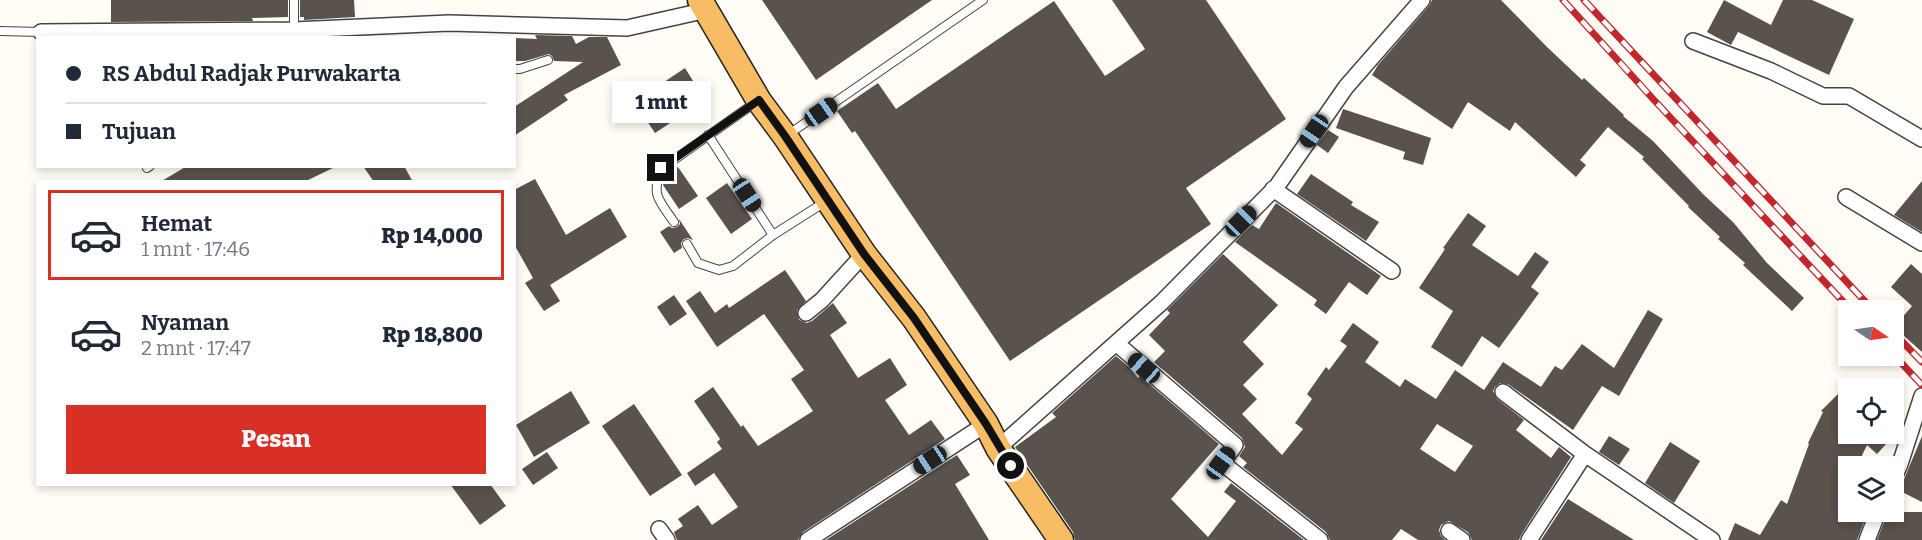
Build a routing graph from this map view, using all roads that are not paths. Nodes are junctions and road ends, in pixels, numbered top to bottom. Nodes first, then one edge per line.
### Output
1 (294, 0) edge
2 (983, 0) edge
3 (1422, 0) edge
4 (704, 5) edge
5 (294, 30) junction
6 (0, 32) edge
7 (41, 32) joint
8 (210, 34) edge
9 (1693, 41) dead end
10 (548, 60) dead end
11 (516, 68) edge
12 (759, 100) junction
13 (708, 135) junction
14 (785, 136) junction
15 (1922, 139) edge
16 (1273, 189) junction
17 (1846, 197) dead end
18 (828, 200) junction
19 (674, 222) dead end
20 (773, 235) junction
21 (1922, 243) edge
22 (687, 244) dead end
23 (864, 254) junction
24 (1392, 271) dead end
25 (806, 313) dead end
26 (1116, 343) junction
27 (1503, 392) dead end
28 (1921, 407) edge
29 (986, 424) junction
30 (998, 448) junction
31 (1586, 454) junction
32 (1903, 456) edge
33 (1874, 522) edge
34 (1449, 531) dead end
35 (808, 540) edge
36 (1061, 540) edge
37 (1320, 540) edge
38 (1462, 540) edge
39 (1529, 540) edge
40 (1712, 540) edge
41 (1867, 540) edge

1 - 5 lane
2 - 14 lane
3 - 16 street
4 - 5 street
4 - 12 highway
5 - 8 street
6 - 7 lane
7 - 8 street
9 - 15 street
10 - 11 lane
12 - 13 lane
12 - 14 highway
13 - 19 lane
13 - 20 lane
14 - 18 highway
16 - 24 street
16 - 26 street
17 - 21 street
18 - 20 lane
18 - 23 highway
20 - 22 lane
23 - 25 street
23 - 29 highway
26 - 30 street
26 - 37 street
27 - 31 street
28 - 32 street
29 - 30 highway
29 - 35 street
30 - 36 highway
31 - 39 street
31 - 40 street
33 - 41 street
34 - 38 street

